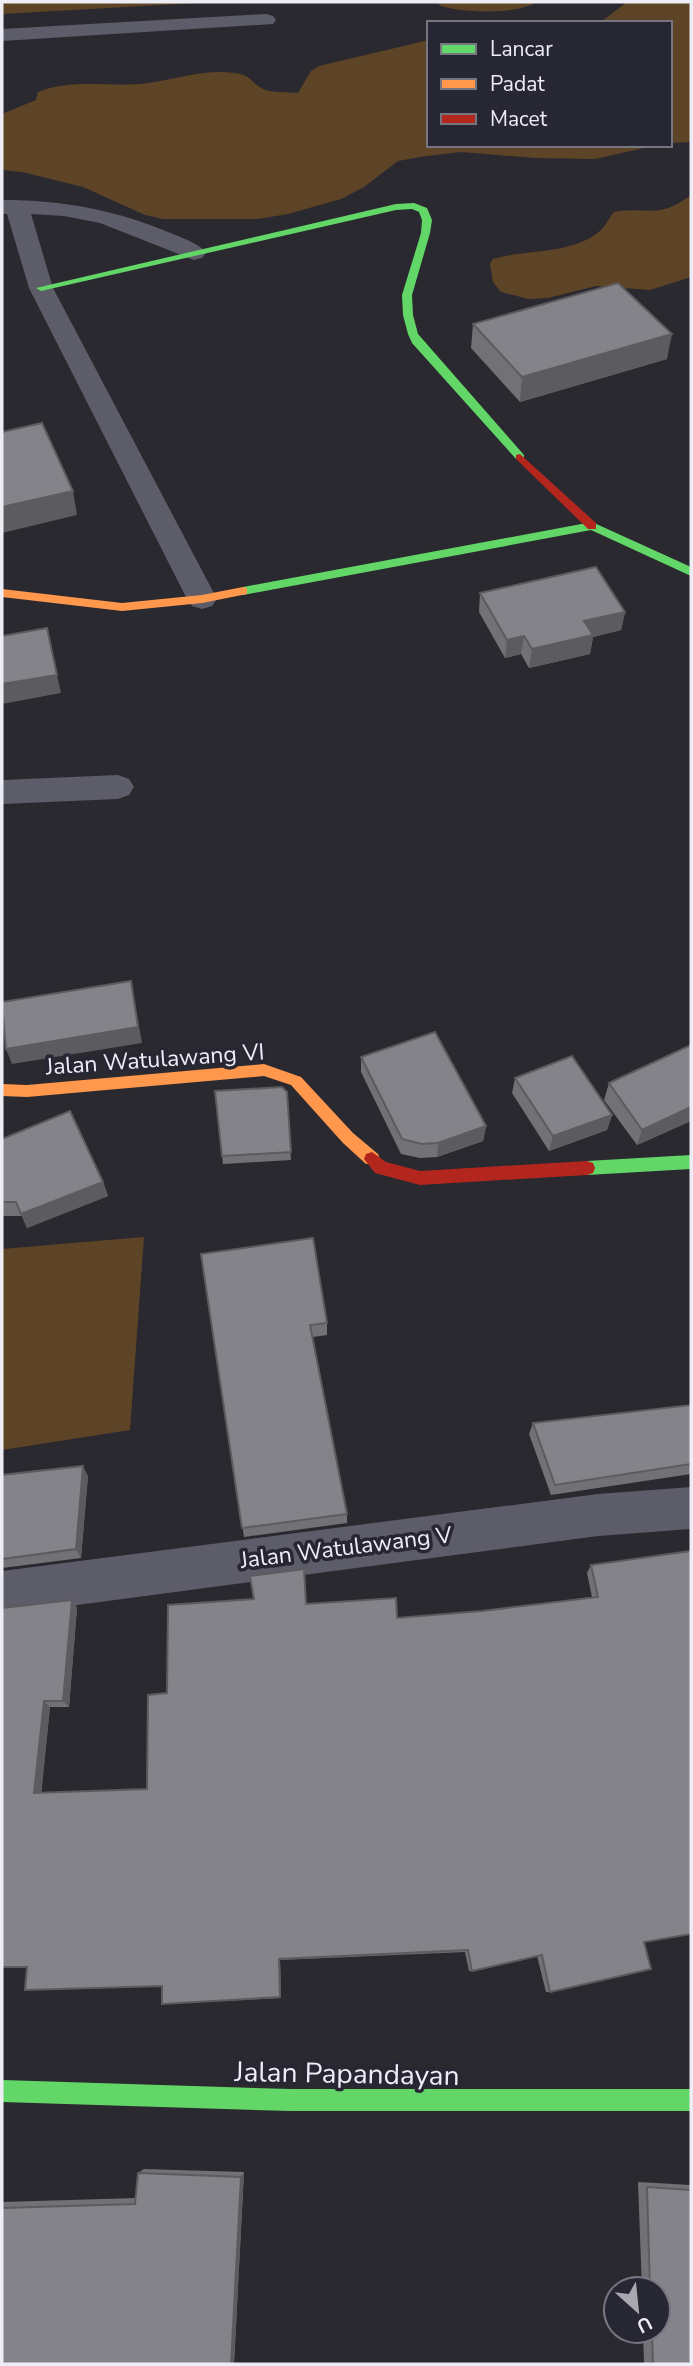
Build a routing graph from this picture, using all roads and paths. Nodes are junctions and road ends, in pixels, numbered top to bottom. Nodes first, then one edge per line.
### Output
1 (266, 20) dead end
2 (2, 35) edge
3 (9, 207) edge
4 (194, 253) junction
5 (41, 288) junction
6 (592, 526) junction
7 (691, 572) edge
8 (2, 593) edge
9 (202, 599) junction
10 (118, 787) dead end
11 (2, 792) edge
12 (2, 1090) edge
13 (691, 1161) edge
14 (691, 1508) edge
15 (2, 1593) edge
16 (2, 2091) edge
17 (691, 2100) edge

1 - 2 street
3 - 4 street
3 - 5 street
4 - 5 street
4 - 6 street
5 - 9 street
6 - 7 street
6 - 9 street
8 - 9 street
10 - 11 street
12 - 13 street, Jalan Watulawang VI
14 - 15 street, Jalan Watulawang V
16 - 17 street, Jalan Papandayan

